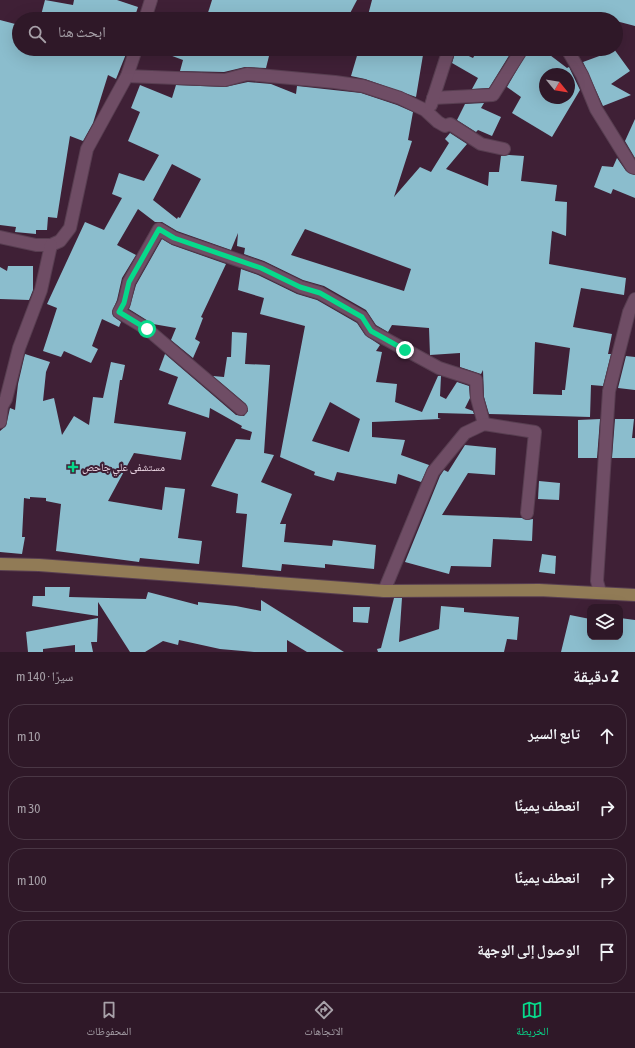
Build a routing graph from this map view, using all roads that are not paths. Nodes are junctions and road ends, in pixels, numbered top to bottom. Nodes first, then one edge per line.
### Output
1 (151, 0) edge
2 (147, 12) edge
3 (134, 56) edge
4 (447, 56) edge
5 (518, 56) edge
6 (571, 56) edge
7 (127, 76) junction
8 (433, 98) junction
9 (429, 113) junction
10 (504, 149) dead end
11 (635, 168) edge
12 (0, 237) edge
13 (51, 246) junction
14 (635, 299) edge
15 (241, 409) dead end
16 (0, 422) edge
17 (484, 424) junction
18 (527, 513) dead end
19 (0, 564) edge
20 (384, 591) junction
21 (600, 592) junction
22 (635, 595) edge

1 - 2 street
3 - 7 street
4 - 8 street
5 - 8 street
6 - 11 street
7 - 9 street
7 - 13 street
8 - 9 street
9 - 10 street
12 - 13 street
13 - 16 street
14 - 21 street
15 - 17 street
17 - 18 street
17 - 20 street
19 - 20 main road
20 - 21 main road
21 - 22 main road

